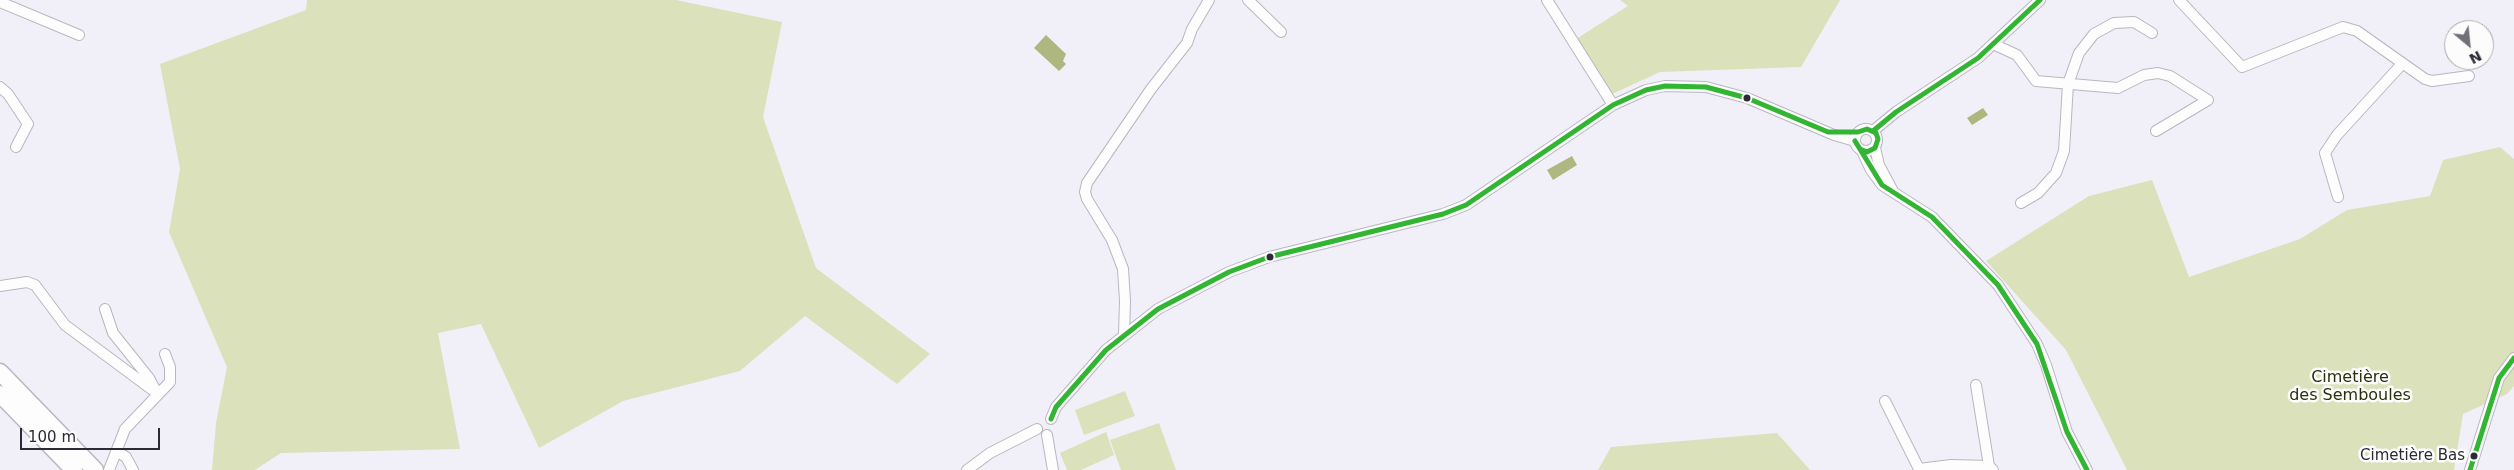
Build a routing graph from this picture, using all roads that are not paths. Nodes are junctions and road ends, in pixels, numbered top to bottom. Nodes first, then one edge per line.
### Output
1 (1210, 0) edge
2 (1248, 0) edge
3 (1547, 0) edge
4 (2040, 0) edge
5 (2179, 0) edge
6 (0, 2) edge
7 (1281, 32) dead end
8 (2152, 33) dead end
9 (79, 35) dead end
10 (1993, 44) junction
11 (2402, 64) junction
12 (2469, 76) dead end
13 (2068, 84) junction
14 (0, 88) edge
15 (1613, 105) junction
16 (1873, 131) junction
17 (2156, 131) dead end
18 (1857, 137) junction
19 (16, 147) dead end
20 (1875, 148) junction
21 (1862, 151) junction
22 (1894, 194) junction
23 (2338, 197) dead end
24 (2022, 203) dead end
25 (0, 286) edge
26 (105, 309) dead end
27 (1124, 335) junction
28 (165, 354) dead end
29 (2514, 358) edge
30 (0, 372) edge
31 (1976, 385) dead end
32 (0, 394) edge
33 (158, 394) junction
34 (1885, 400) dead end
35 (1050, 420) junction
36 (1038, 428) junction
37 (1048, 434) junction
38 (116, 451) junction
39 (110, 466) edge
40 (1991, 468) edge
41 (74, 470) edge
42 (95, 470) edge
43 (133, 470) edge
44 (967, 470) edge
45 (1053, 470) edge
46 (2086, 470) edge
47 (2470, 470) edge

1 - 27 street
2 - 7 street
3 - 15 street
4 - 10 street
5 - 11 street
6 - 9 street
8 - 13 street
10 - 13 street
10 - 16 street
11 - 12 street
11 - 23 street
13 - 17 street
13 - 24 street
14 - 19 street
15 - 18 street
15 - 27 street
16 - 18 street
16 - 20 street
18 - 21 street
20 - 21 street
20 - 22 street
21 - 22 street
22 - 46 street
25 - 33 street
26 - 33 street
27 - 35 street
28 - 33 street
29 - 47 street
30 - 42 main road
31 - 40 street
32 - 41 main road
33 - 38 street
34 - 40 street
35 - 36 street
35 - 37 street
36 - 37 street
36 - 44 street
37 - 45 street
38 - 39 street
38 - 43 street

